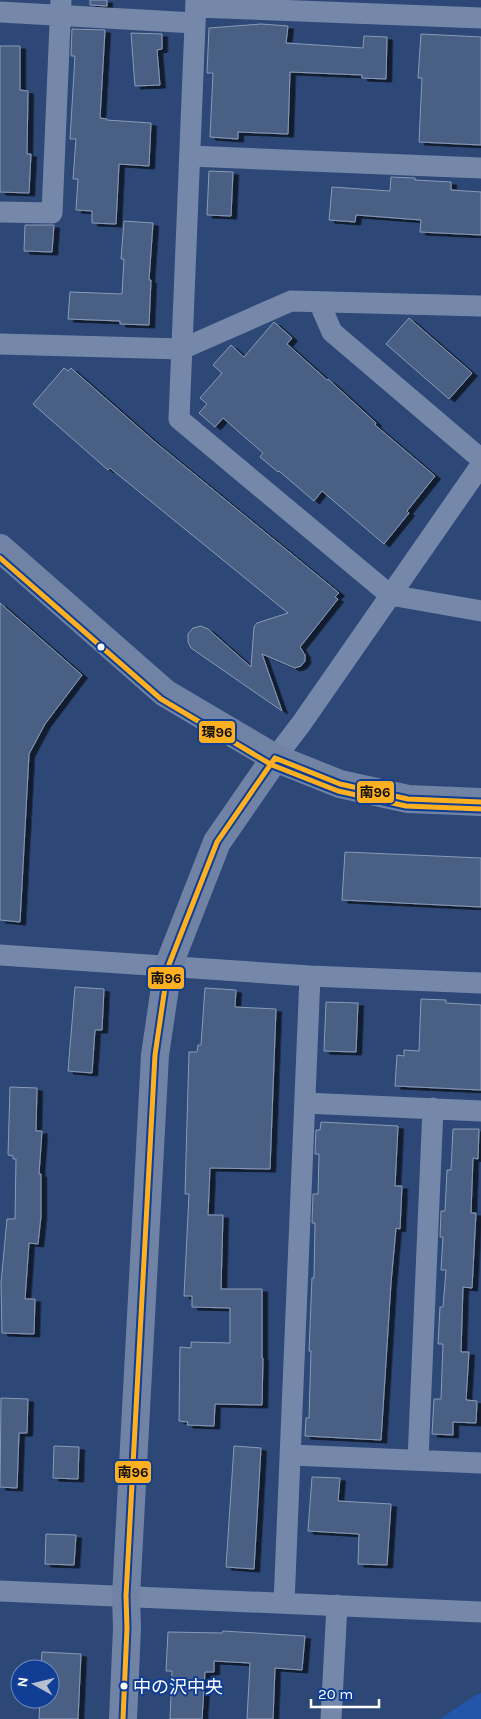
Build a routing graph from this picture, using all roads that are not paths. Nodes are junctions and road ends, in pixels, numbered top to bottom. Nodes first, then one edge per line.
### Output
1 (61, 7) edge
2 (196, 10) edge
3 (0, 12) edge
4 (481, 18) edge
5 (190, 156) junction
6 (481, 168) edge
7 (0, 212) edge
8 (319, 302) junction
9 (481, 306) edge
10 (0, 344) edge
11 (182, 349) junction
12 (481, 460) edge
13 (481, 465) edge
14 (0, 548) edge
15 (390, 595) junction
16 (481, 611) edge
17 (275, 758) junction
18 (481, 802) edge
19 (0, 955) edge
20 (168, 967) junction
21 (310, 976) junction
22 (481, 983) edge
23 (305, 1103) junction
24 (433, 1108) junction
25 (481, 1111) edge
26 (291, 1455) junction
27 (418, 1460) junction
28 (481, 1463) edge
29 (0, 1591) edge
30 (126, 1596) junction
31 (284, 1603) junction
32 (337, 1605) junction
33 (481, 1612) edge
34 (123, 1719) edge
35 (332, 1719) edge

1 - 2 street
1 - 3 street
1 - 7 street
2 - 4 street
2 - 5 street
5 - 6 street
5 - 11 street
8 - 9 street
8 - 11 street
8 - 12 street
10 - 11 street
11 - 15 street
13 - 15 street
14 - 17 street
15 - 16 street
15 - 17 street
17 - 18 street
17 - 20 street
19 - 20 street
20 - 21 street
20 - 30 street
21 - 22 street
21 - 23 street
23 - 24 street
23 - 26 street
24 - 25 street
24 - 27 street
26 - 27 street
26 - 31 street
27 - 28 street
29 - 30 street
30 - 31 street
30 - 34 street
31 - 32 street
32 - 33 street
32 - 35 street

